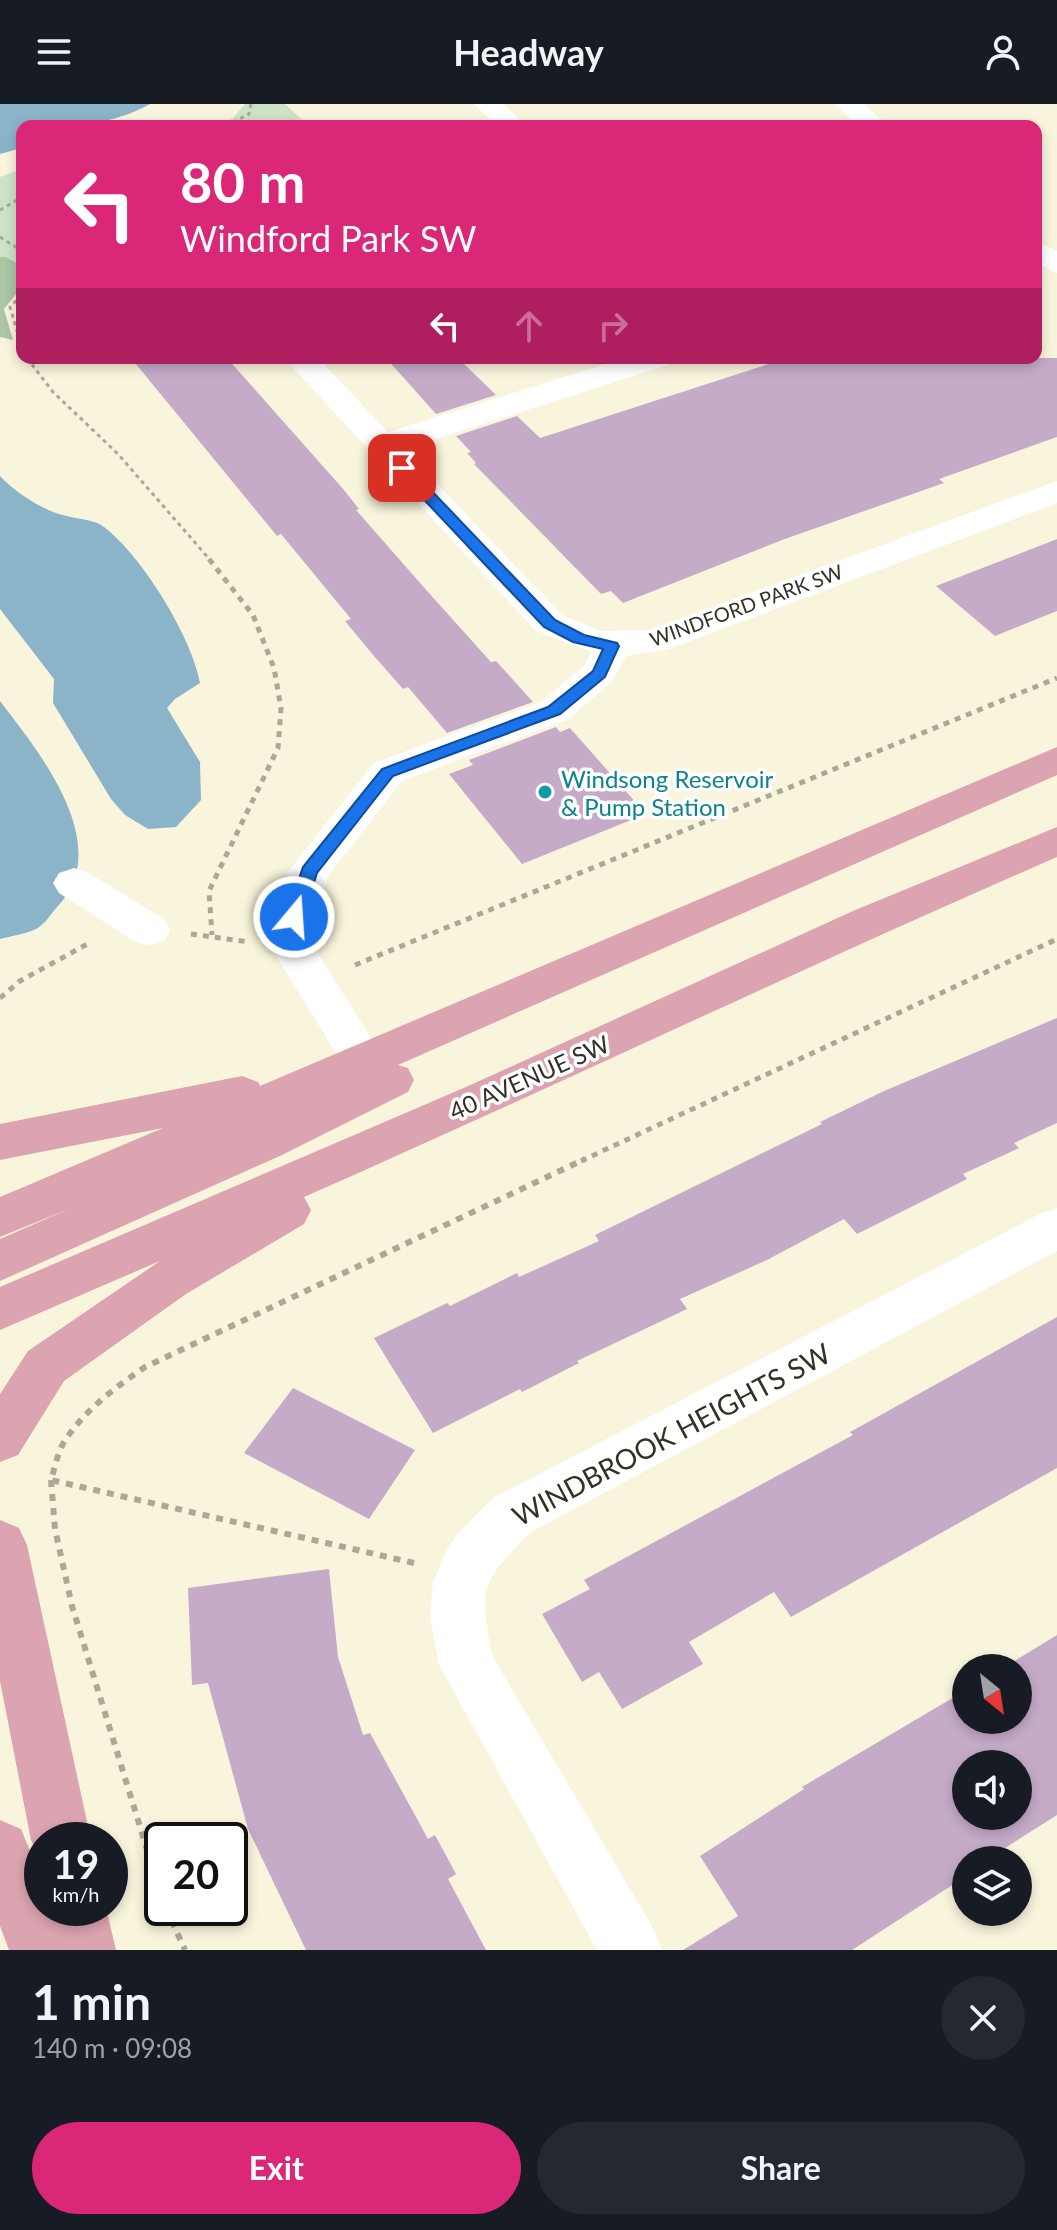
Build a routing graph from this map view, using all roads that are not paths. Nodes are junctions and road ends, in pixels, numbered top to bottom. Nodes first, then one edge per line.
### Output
1 (487, 104) edge
2 (848, 104) edge
3 (506, 120) edge
4 (867, 120) edge
5 (306, 364) edge
6 (638, 364) edge
7 (381, 445) junction
8 (1057, 491) edge
9 (612, 646) junction
10 (1057, 760) edge
11 (1057, 841) edge
12 (787, 879) junction
13 (74, 883) dead end
14 (149, 930) dead end
15 (346, 1069) junction
16 (482, 1099) junction
17 (0, 1142) edge
18 (0, 1218) edge
19 (1057, 1228) edge
20 (0, 1261) edge
21 (0, 1309) edge
22 (0, 1439) edge
23 (0, 1545) edge
24 (57, 1822) edge
25 (0, 1850) edge
26 (80, 1926) edge
27 (40, 1950) edge
28 (85, 1950) edge
29 (631, 1950) edge

1 - 3 street
2 - 4 street
5 - 7 street, WINDFORD PARK SW
6 - 7 street
7 - 9 street, WINDFORD PARK SW
8 - 9 street, WINDFORD PARK SW
9 - 15 street
10 - 12 main road
11 - 16 main road, 40 AVENUE SW
12 - 15 main road
12 - 20 main road
13 - 14 street
15 - 17 main road
15 - 18 main road
16 - 21 main road, 40 AVENUE SW
16 - 22 main road
19 - 29 street, WINDBROOK HEIGHTS SW
23 - 24 main road
25 - 27 main road
26 - 28 main road

